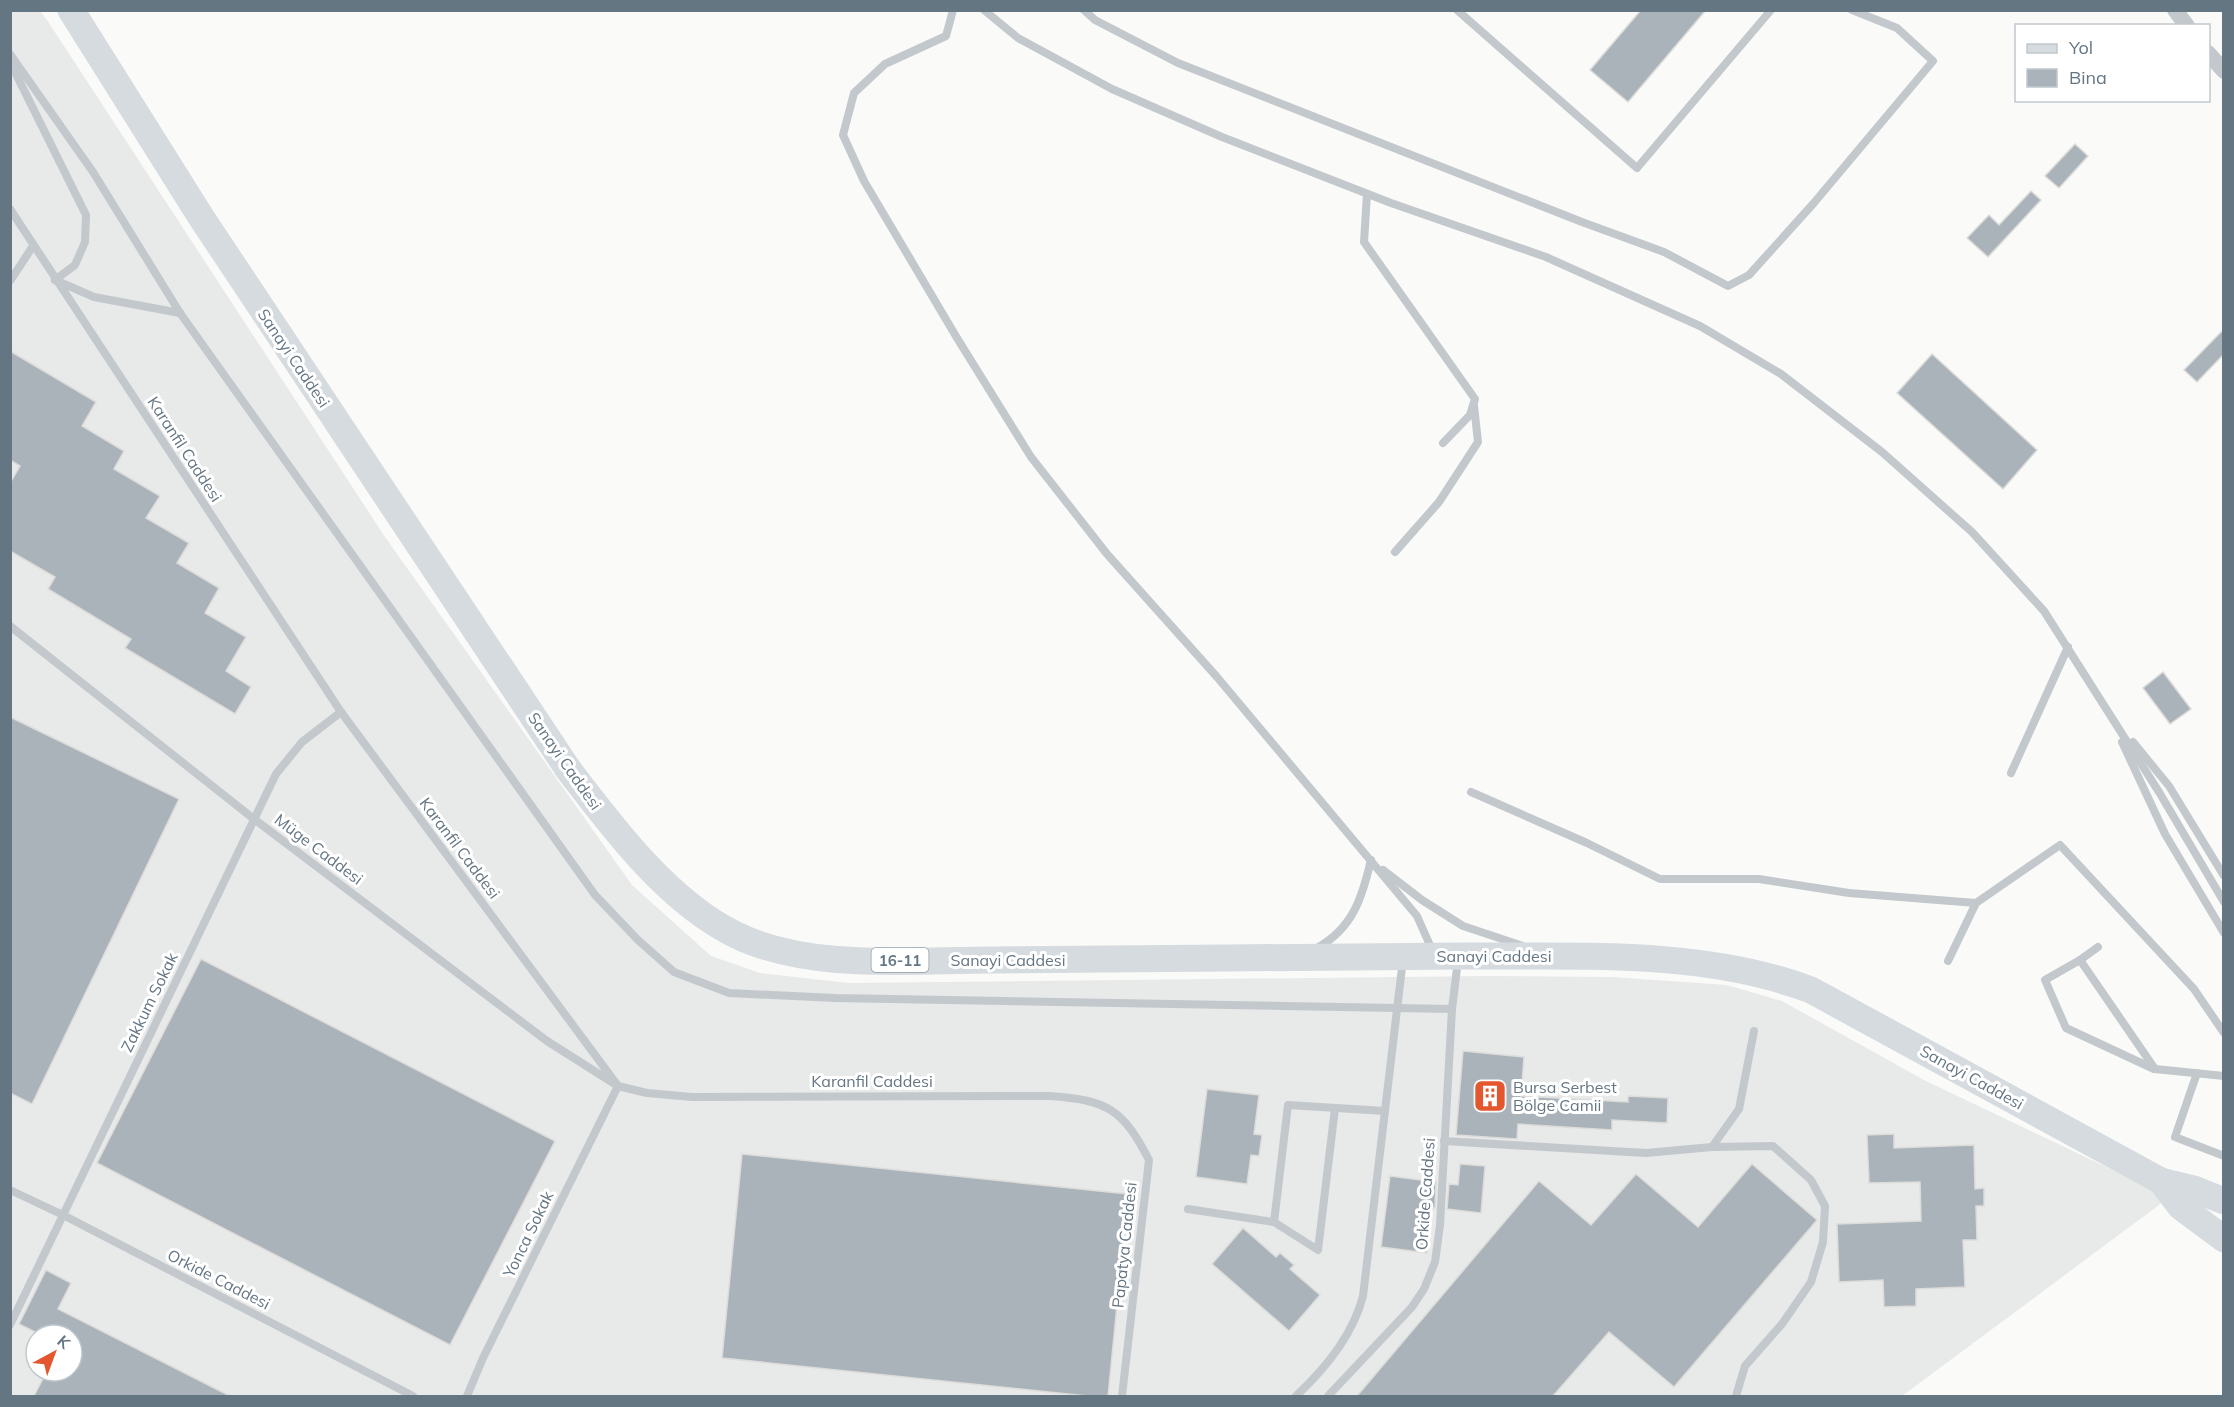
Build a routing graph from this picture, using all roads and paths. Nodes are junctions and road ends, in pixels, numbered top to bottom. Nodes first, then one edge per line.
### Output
1 (71, 10) edge
2 (952, 10) edge
3 (984, 10) edge
4 (1084, 10) edge
5 (1458, 10) edge
6 (1771, 10) edge
7 (1852, 10) edge
8 (2175, 10) edge
9 (2186, 24) edge
10 (10, 54) edge
11 (2210, 56) edge
12 (10, 63) edge
13 (2223, 72) edge
14 (1367, 194) junction
15 (10, 209) edge
16 (33, 246) junction
17 (55, 280) junction
18 (10, 281) edge
19 (180, 313) junction
20 (1474, 402) junction
21 (1443, 443) dead end
22 (1395, 552) dead end
23 (10, 626) edge
24 (2068, 647) junction
25 (341, 712) junction
26 (2110, 714) junction
27 (2011, 773) dead end
28 (1471, 792) dead end
29 (254, 819) junction
30 (1371, 860) junction
31 (2223, 876) edge
32 (1976, 903) junction
33 (2223, 903) edge
34 (2223, 933) edge
35 (2098, 947) dead end
36 (1403, 955) junction
37 (1447, 956) junction
38 (1560, 956) junction
39 (1300, 957) junction
40 (2080, 960) junction
41 (1948, 961) dead end
42 (1398, 1006) junction
43 (1452, 1009) junction
44 (1754, 1032) dead end
45 (2223, 1032) edge
46 (2155, 1070) junction
47 (2197, 1073) junction
48 (2223, 1076) edge
49 (618, 1086) junction
50 (1335, 1108) junction
51 (1112, 1109) joint
52 (1385, 1111) junction
53 (1444, 1142) junction
54 (1712, 1147) junction
55 (2223, 1156) edge
56 (2161, 1181) junction
57 (10, 1190) edge
58 (2223, 1201) edge
59 (1188, 1209) dead end
60 (63, 1215) junction
61 (1274, 1222) junction
62 (2223, 1239) edge
63 (10, 1325) edge
64 (413, 1396) edge
65 (467, 1396) edge
66 (1122, 1396) edge
67 (1296, 1396) edge
68 (1328, 1396) edge
69 (1736, 1396) edge

1 - 39 main road, Sanayi Caddesi / 16-11
2 - 30 lane
3 - 14 lane
4 - 7 lane
5 - 6 lane
8 - 9 street
10 - 19 lane
11 - 13 street
12 - 17 lane
14 - 20 lane
14 - 24 lane
15 - 16 lane, Karanfil Caddesi
16 - 17 lane, Karanfil Caddesi
16 - 18 lane
17 - 19 lane
17 - 25 lane, Karanfil Caddesi
19 - 42 lane
20 - 21 lane
20 - 22 lane
23 - 29 lane, Müge Caddesi
24 - 26 lane
24 - 27 lane
25 - 29 lane, Zakkum Sokak
25 - 49 lane, Karanfil Caddesi
26 - 31 lane
26 - 33 lane
26 - 34 lane
28 - 32 lane
29 - 49 lane, Müge Caddesi
29 - 60 lane, Zakkum Sokak
30 - 37 lane
30 - 38 lane
30 - 39 lane
32 - 41 lane
32 - 45 lane
35 - 40 lane
36 - 37 main road, Sanayi Caddesi / 16-11
36 - 39 main road, Sanayi Caddesi / 16-11
36 - 42 lane
37 - 38 main road, Sanayi Caddesi / 16-11
37 - 43 lane, Orkide Caddesi
38 - 56 main road, Sanayi Caddesi / 16-11
40 - 46 lane
40 - 46 lane
42 - 43 lane
42 - 52 lane
43 - 53 lane, Orkide Caddesi
44 - 54 lane
46 - 47 lane
47 - 48 lane
47 - 55 lane
49 - 51 lane, Karanfil Caddesi
49 - 65 lane, Yonca Sokak
50 - 52 lane
50 - 61 lane
50 - 61 lane
51 - 66 lane, Papatya Caddesi
52 - 67 lane
53 - 54 lane
53 - 68 lane, Orkide Caddesi
54 - 69 lane
56 - 58 main road
56 - 62 main road
57 - 60 lane, Orkide Caddesi
59 - 61 lane
60 - 63 lane, Zakkum Sokak
60 - 64 lane, Orkide Caddesi

